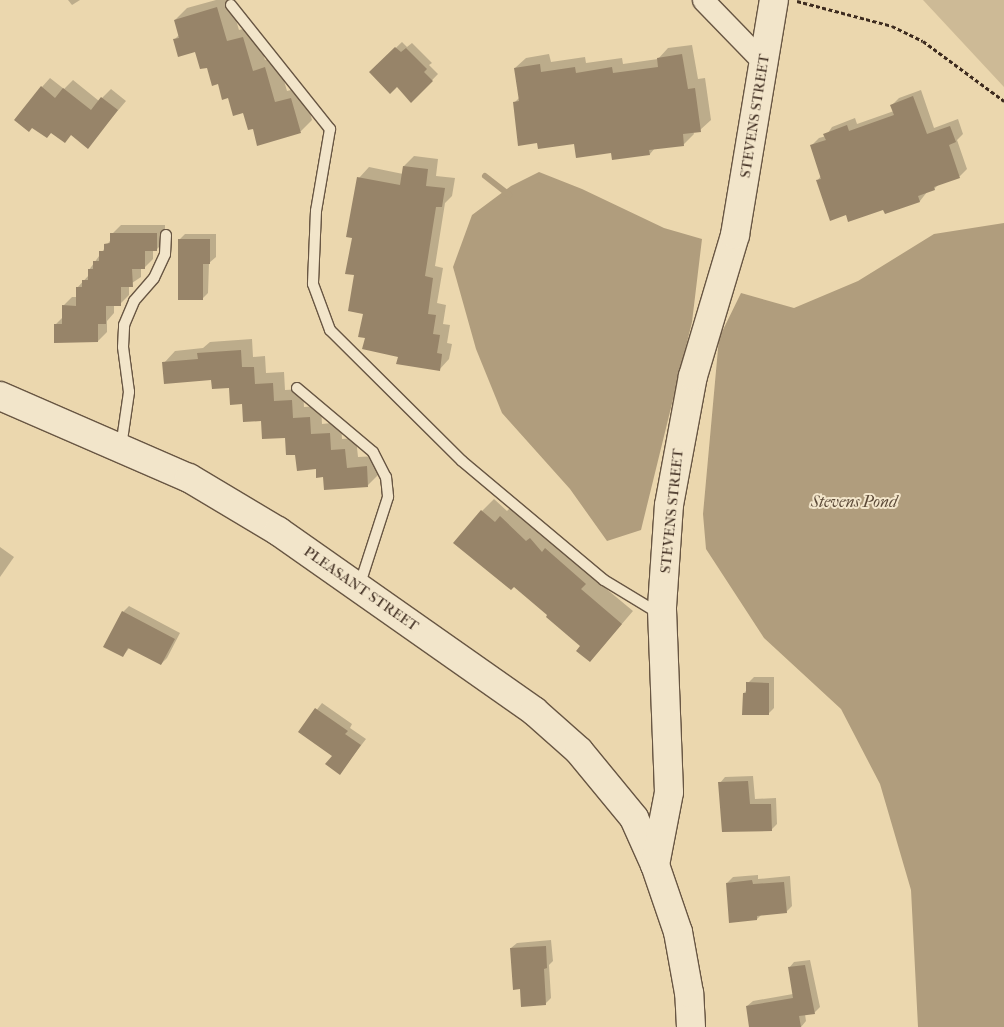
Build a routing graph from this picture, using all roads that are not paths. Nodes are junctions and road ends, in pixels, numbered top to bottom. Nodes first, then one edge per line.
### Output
1 (703, 0) edge
2 (774, 0) edge
3 (231, 5) dead end
4 (763, 62) junction
5 (166, 235) dead end
6 (298, 388) dead end
7 (0, 396) edge
8 (121, 448) junction
9 (359, 588) junction
10 (663, 616) junction
11 (655, 865) junction
12 (689, 993) junction
13 (691, 1027) edge
14 (706, 1027) edge

1 - 4 street
2 - 4 street, STEVENS STREET
3 - 10 lane
4 - 10 street, STEVENS STREET
5 - 8 lane
6 - 9 lane
7 - 8 street, PLEASANT STREET
8 - 9 street, PLEASANT STREET
9 - 11 street, PLEASANT STREET
10 - 11 street, STEVENS STREET
11 - 12 street, STEVENS STREET
12 - 13 street, STEVENS STREET
12 - 14 street

